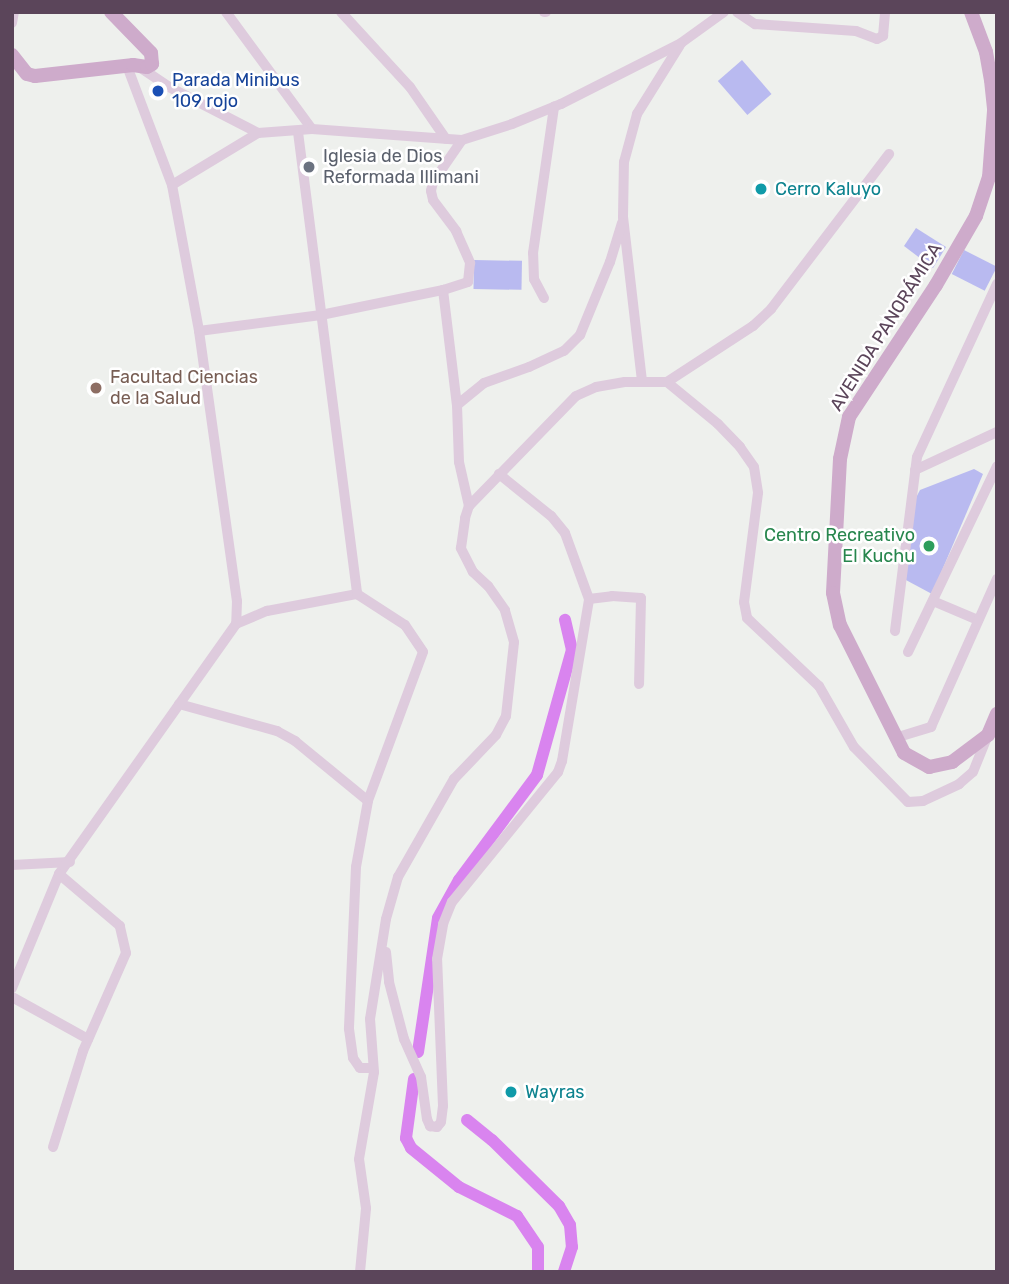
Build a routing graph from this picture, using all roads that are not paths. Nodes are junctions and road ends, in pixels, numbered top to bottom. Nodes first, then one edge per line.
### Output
1 (14, 12) edge
2 (111, 12) edge
3 (226, 12) edge
4 (341, 12) edge
5 (724, 12) edge
6 (737, 12) edge
7 (885, 12) edge
8 (971, 12) edge
9 (12, 23) edge
10 (681, 43) junction
11 (151, 53) junction
12 (12, 55) edge
13 (134, 67) junction
14 (169, 87) junction
15 (554, 107) junction
16 (312, 129) junction
17 (298, 132) junction
18 (258, 133) junction
19 (446, 139) junction
20 (461, 140) junction
21 (890, 154) dead end
22 (172, 185) junction
23 (623, 217) junction
24 (997, 284) edge
25 (443, 290) junction
26 (544, 298) dead end
27 (321, 315) junction
28 (199, 331) junction
29 (642, 381) junction
30 (667, 382) junction
31 (457, 405) junction
32 (997, 432) edge
33 (997, 466) edge
34 (915, 470) junction
35 (499, 474) junction
36 (469, 506) junction
37 (997, 579) edge
38 (357, 594) junction
39 (589, 599) junction
40 (933, 601) junction
41 (978, 620) junction
42 (236, 624) junction
43 (895, 631) dead end
44 (908, 652) dead end
45 (639, 684) dead end
46 (179, 704) junction
47 (997, 714) edge
48 (988, 735) junction
49 (895, 738) junction
50 (369, 801) junction
51 (69, 862) junction
52 (12, 865) edge
53 (59, 874) junction
54 (384, 932) junction
55 (12, 988) edge
56 (12, 997) edge
57 (88, 1039) junction
58 (373, 1068) junction
59 (53, 1147) dead end
60 (360, 1272) edge

1 - 9 street
2 - 11 main road
3 - 16 street
4 - 19 street
5 - 10 street
6 - 7 street
8 - 49 main road, AVENIDA PANORÁMICA
10 - 15 street
10 - 23 street
11 - 13 main road
11 - 14 street
12 - 13 main road
13 - 14 street
13 - 22 street
14 - 18 street
15 - 20 street
15 - 26 street
16 - 17 street
16 - 19 street
17 - 18 street
17 - 27 street
18 - 22 street
19 - 20 street
20 - 25 street
21 - 30 street
22 - 28 street
23 - 29 street
23 - 31 street
24 - 34 street
25 - 27 street
25 - 31 street
27 - 28 street
27 - 38 street
28 - 42 street
29 - 30 street
29 - 35 street
30 - 48 street
31 - 36 street
32 - 34 street
33 - 40 street
34 - 43 street
35 - 36 street
35 - 39 street
36 - 54 street
37 - 41 street
38 - 42 street
38 - 50 street
39 - 45 street
39 - 54 street
40 - 41 street
40 - 44 street
41 - 49 street
42 - 46 street
46 - 50 street
46 - 51 street
47 - 48 main road
48 - 49 main road, AVENIDA PANORÁMICA
50 - 58 street
51 - 52 street
51 - 53 street
53 - 55 street
53 - 57 street
54 - 58 street
56 - 57 street
57 - 59 street
58 - 60 street

